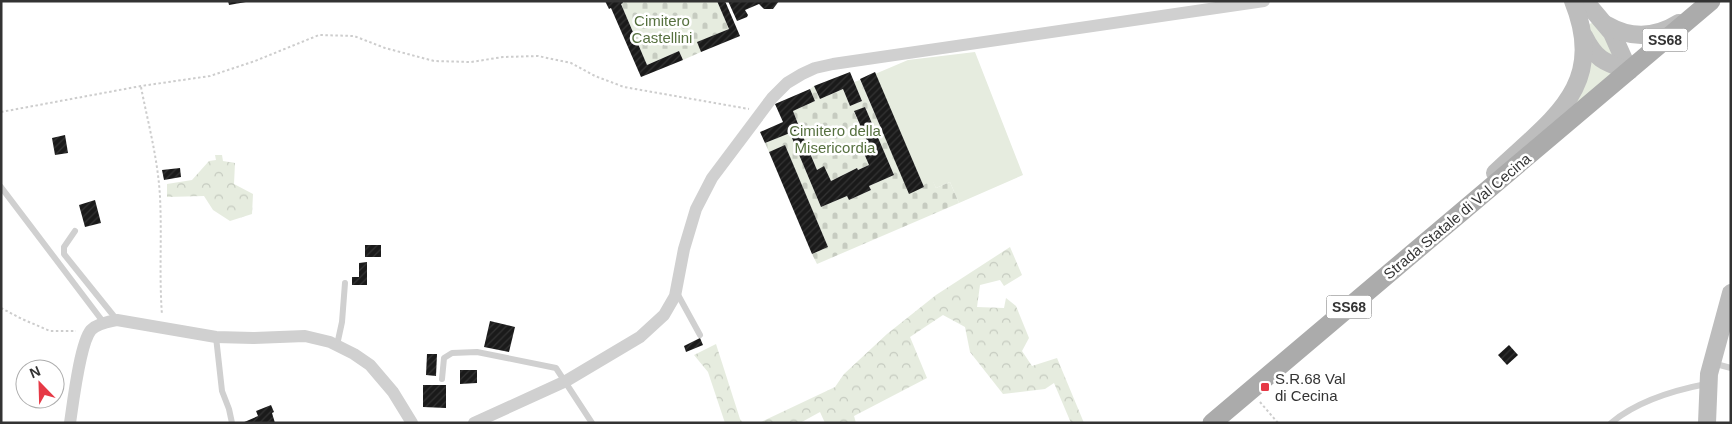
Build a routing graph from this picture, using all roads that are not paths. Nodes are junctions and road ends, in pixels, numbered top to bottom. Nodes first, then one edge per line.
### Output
1 (1264, 1) edge
2 (1573, 1) edge
3 (1585, 1) edge
4 (1706, 6) edge
5 (1607, 25) junction
6 (1584, 36) junction
7 (1628, 70) junction
8 (1, 187) edge
9 (1448, 224) junction
10 (75, 230) dead end
11 (345, 283) dead end
12 (676, 292) junction
13 (1731, 293) edge
14 (117, 320) junction
15 (104, 323) junction
16 (700, 336) dead end
17 (216, 337) junction
18 (338, 345) junction
19 (1711, 362) junction
20 (1731, 368) edge
21 (442, 379) dead end
22 (566, 381) junction
23 (1707, 384) junction
24 (70, 423) edge
25 (231, 423) edge
26 (412, 423) edge
27 (474, 423) edge
28 (592, 423) edge
29 (1212, 423) edge
30 (1611, 423) edge
31 (1707, 423) edge

1 - 12 street
2 - 6 main road
3 - 5 main road
4 - 5 main road
4 - 7 main road, Strada Statale di Val Cecina / SS68
5 - 7 main road
6 - 7 main road
6 - 9 main road
7 - 9 main road, Strada Statale di Val Cecina / SS68
8 - 15 lane
9 - 29 main road, Strada Statale di Val Cecina / SS68
10 - 14 lane
11 - 18 lane
12 - 16 lane
12 - 22 street
13 - 19 main road
14 - 15 street
14 - 17 street
15 - 24 street
17 - 18 street
17 - 25 lane
18 - 26 street
19 - 20 lane
19 - 23 main road
21 - 22 lane
22 - 27 street
22 - 28 lane
23 - 30 lane
23 - 31 main road

